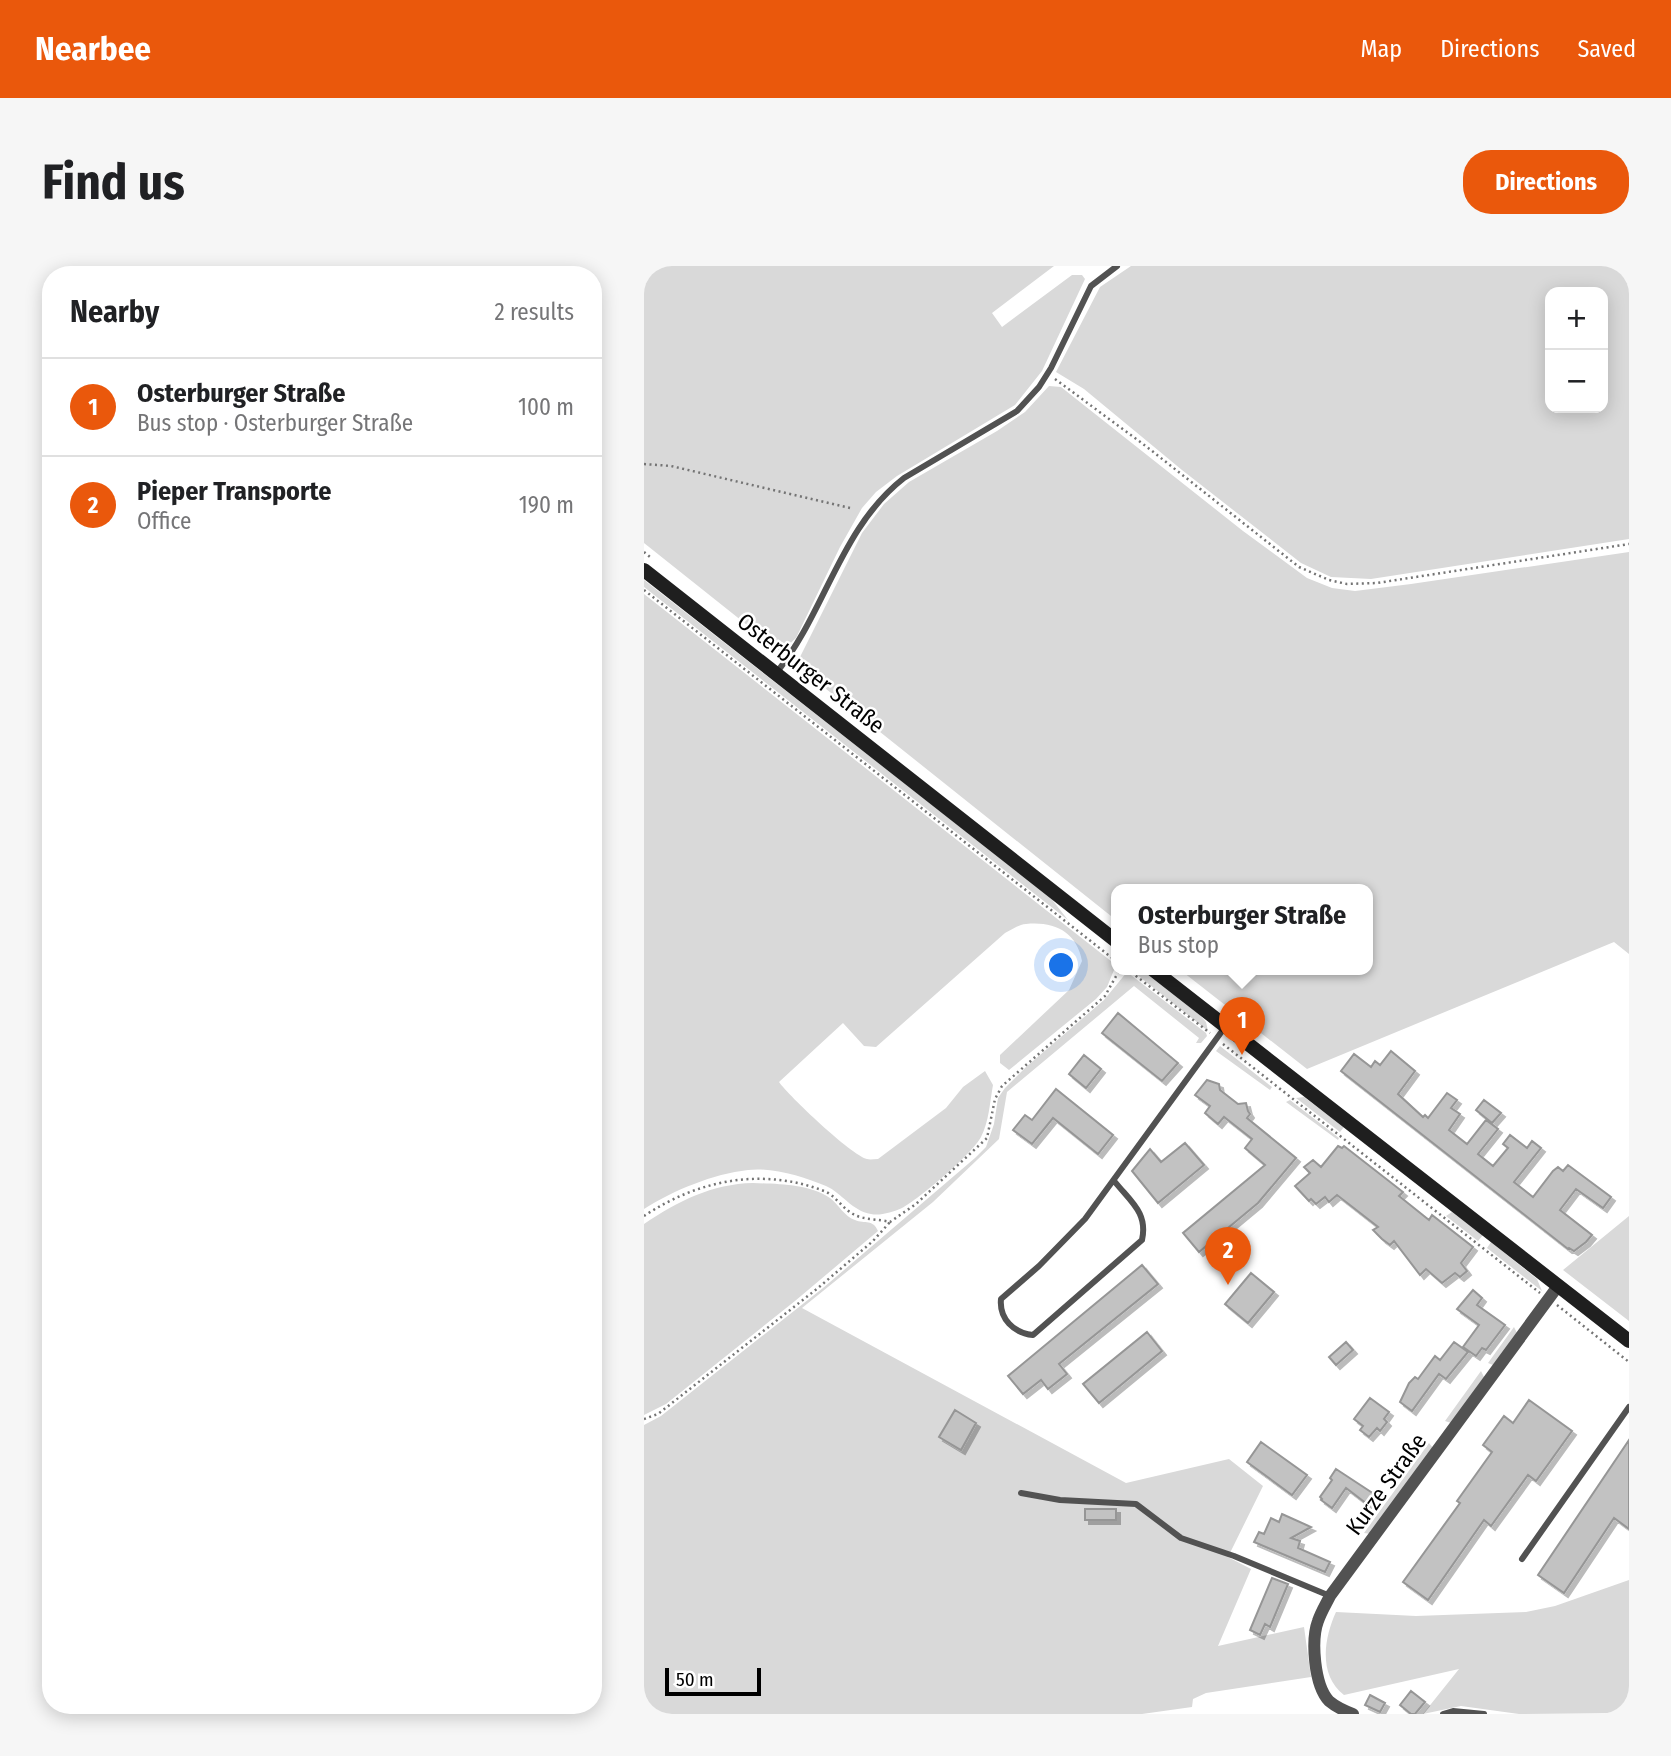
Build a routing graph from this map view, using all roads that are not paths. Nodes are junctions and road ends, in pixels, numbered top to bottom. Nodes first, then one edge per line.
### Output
1 (1117, 266) edge
2 (644, 570) edge
3 (775, 673) junction
4 (1111, 937) edge
5 (1158, 975) edge
6 (1220, 1032) junction
7 (1115, 1182) junction
8 (1558, 1286) junction
9 (1629, 1341) edge
10 (1629, 1407) edge
11 (1021, 1493) dead end
12 (1522, 1559) dead end
13 (1331, 1596) junction
14 (1328, 1707) edge
15 (1353, 1714) edge
16 (1443, 1714) edge
17 (1484, 1714) edge

1 - 3 lane
2 - 3 street, Osterburger Straße
3 - 4 street, Osterburger Straße
5 - 6 street
6 - 7 lane
6 - 8 street
7 - 7 lane
8 - 9 street
8 - 13 street, Kurze Straße
10 - 12 lane
11 - 13 lane
13 - 14 street, Kurze Straße
14 - 15 street, Kurze Straße
16 - 17 lane

